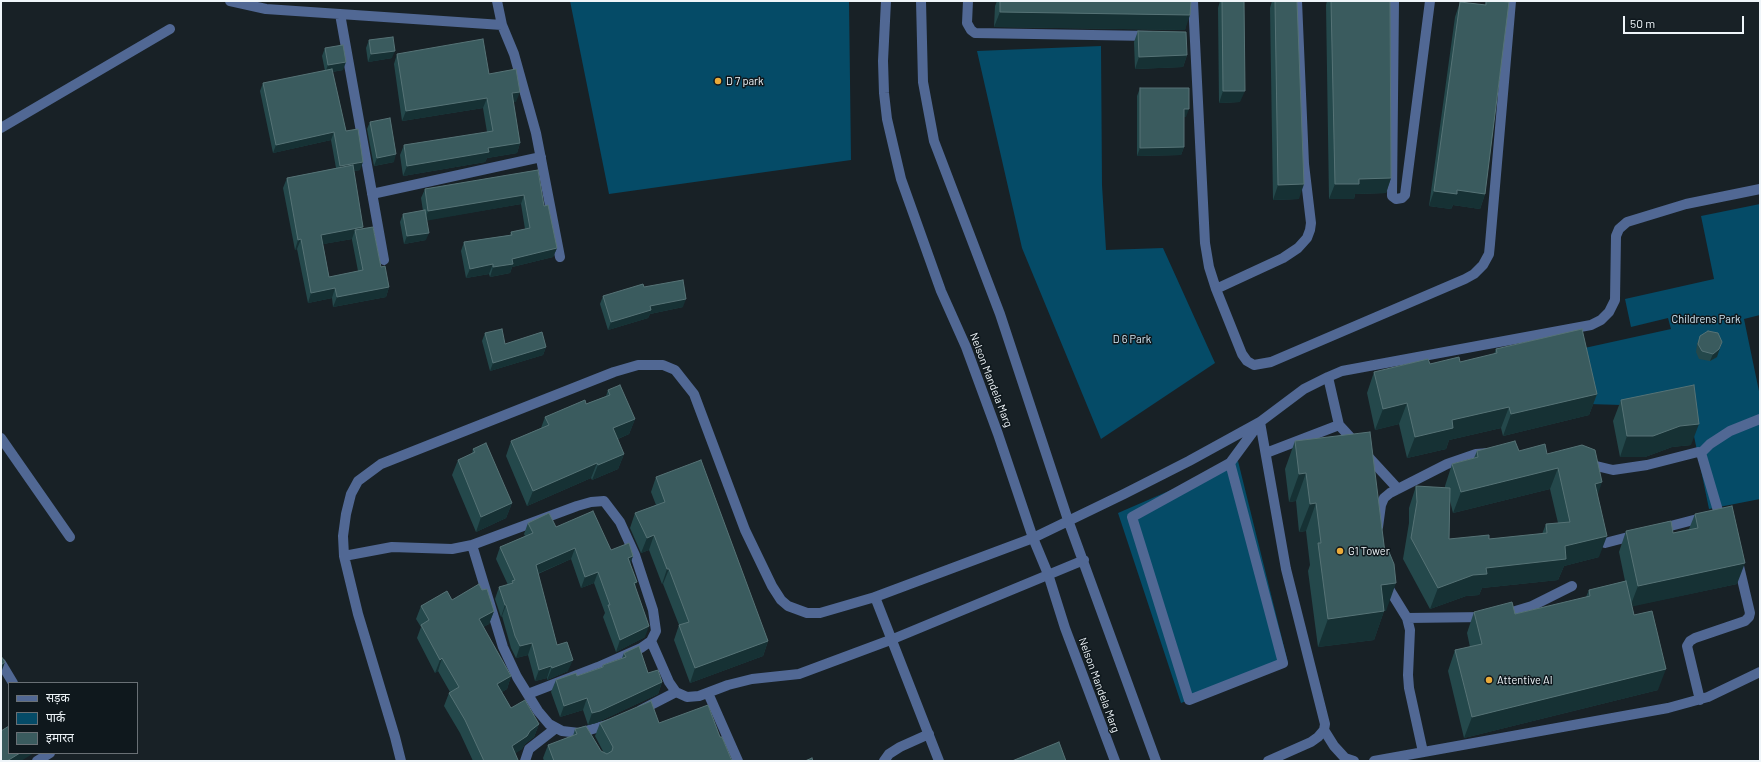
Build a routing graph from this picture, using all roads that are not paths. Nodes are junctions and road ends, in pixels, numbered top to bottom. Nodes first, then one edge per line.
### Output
1 (230, 1) edge
2 (497, 1) edge
3 (886, 1) edge
4 (921, 1) edge
5 (968, 1) edge
6 (1194, 1) edge
7 (1297, 1) edge
8 (1394, 1) edge
9 (1430, 1) edge
10 (1511, 1) edge
11 (340, 14) junction
12 (502, 25) junction
13 (170, 29) dead end
14 (1163, 36) edge
15 (1, 128) edge
16 (541, 157) junction
17 (1760, 189) edge
18 (372, 194) junction
19 (560, 257) dead end
20 (384, 260) dead end
21 (1216, 289) junction
22 (1328, 377) junction
23 (1760, 419) edge
24 (1260, 422) junction
25 (1340, 425) junction
26 (1, 438) edge
27 (1266, 453) junction
28 (1701, 453) junction
29 (1498, 454) edge
30 (1576, 460) edge
31 (1230, 463) junction
32 (1398, 489) junction
33 (1718, 514) junction
34 (1729, 519) edge
35 (1068, 520) junction
36 (70, 538) dead end
37 (1033, 538) junction
38 (1378, 538) edge
39 (1605, 543) edge
40 (472, 545) junction
41 (1736, 552) edge
42 (344, 556) junction
43 (1084, 560) junction
44 (1048, 574) junction
45 (1382, 574) edge
46 (1572, 586) dead end
47 (876, 597) junction
48 (1407, 618) junction
49 (893, 639) junction
50 (651, 641) junction
51 (1, 663) edge
52 (1760, 672) edge
53 (12, 682) edge
54 (676, 692) junction
55 (708, 693) junction
56 (528, 694) junction
57 (1700, 700) junction
58 (631, 715) edge
59 (619, 720) edge
60 (556, 728) junction
61 (1324, 730) junction
62 (585, 732) junction
63 (929, 734) junction
64 (592, 744) edge
65 (1423, 752) junction
66 (48, 754) edge
67 (37, 761) edge
68 (401, 761) edge
69 (525, 761) edge
70 (738, 761) edge
71 (884, 761) edge
72 (939, 761) edge
73 (1115, 761) edge
74 (1156, 761) edge
75 (1268, 761) edge
76 (1354, 761) edge
77 (1374, 761) edge

1 - 11 street
2 - 12 street
3 - 37 street, Nelson Mandela Marg
4 - 35 street
5 - 14 street
6 - 21 street
7 - 21 street
8 - 9 street
10 - 21 street
11 - 12 street
11 - 18 street
12 - 16 street
13 - 15 street
16 - 18 street
16 - 19 street
17 - 22 street
18 - 20 street
22 - 24 street
22 - 25 street
23 - 28 street
24 - 27 street
24 - 31 street
24 - 35 street
25 - 27 street
25 - 32 street
26 - 36 street
27 - 61 street
28 - 30 street
28 - 33 street
29 - 32 street
31 - 31 street
32 - 38 street
33 - 34 street
33 - 39 street
35 - 37 street
35 - 43 street
37 - 44 street, Nelson Mandela Marg
37 - 47 street
40 - 42 street
40 - 50 street
40 - 56 street
41 - 57 street
42 - 47 street
42 - 68 street
43 - 44 street
43 - 74 street
44 - 49 street
44 - 73 street, Nelson Mandela Marg
45 - 48 street
46 - 48 street
47 - 49 street
48 - 65 street
49 - 55 street
49 - 63 street
50 - 54 street
50 - 56 street
51 - 53 street
52 - 57 street
54 - 55 street
54 - 58 street
55 - 70 street
56 - 60 street
57 - 65 street
59 - 62 street
60 - 62 street
60 - 69 street
61 - 75 street
61 - 76 street
62 - 64 street
63 - 71 street
63 - 72 street
65 - 77 street
66 - 67 street

